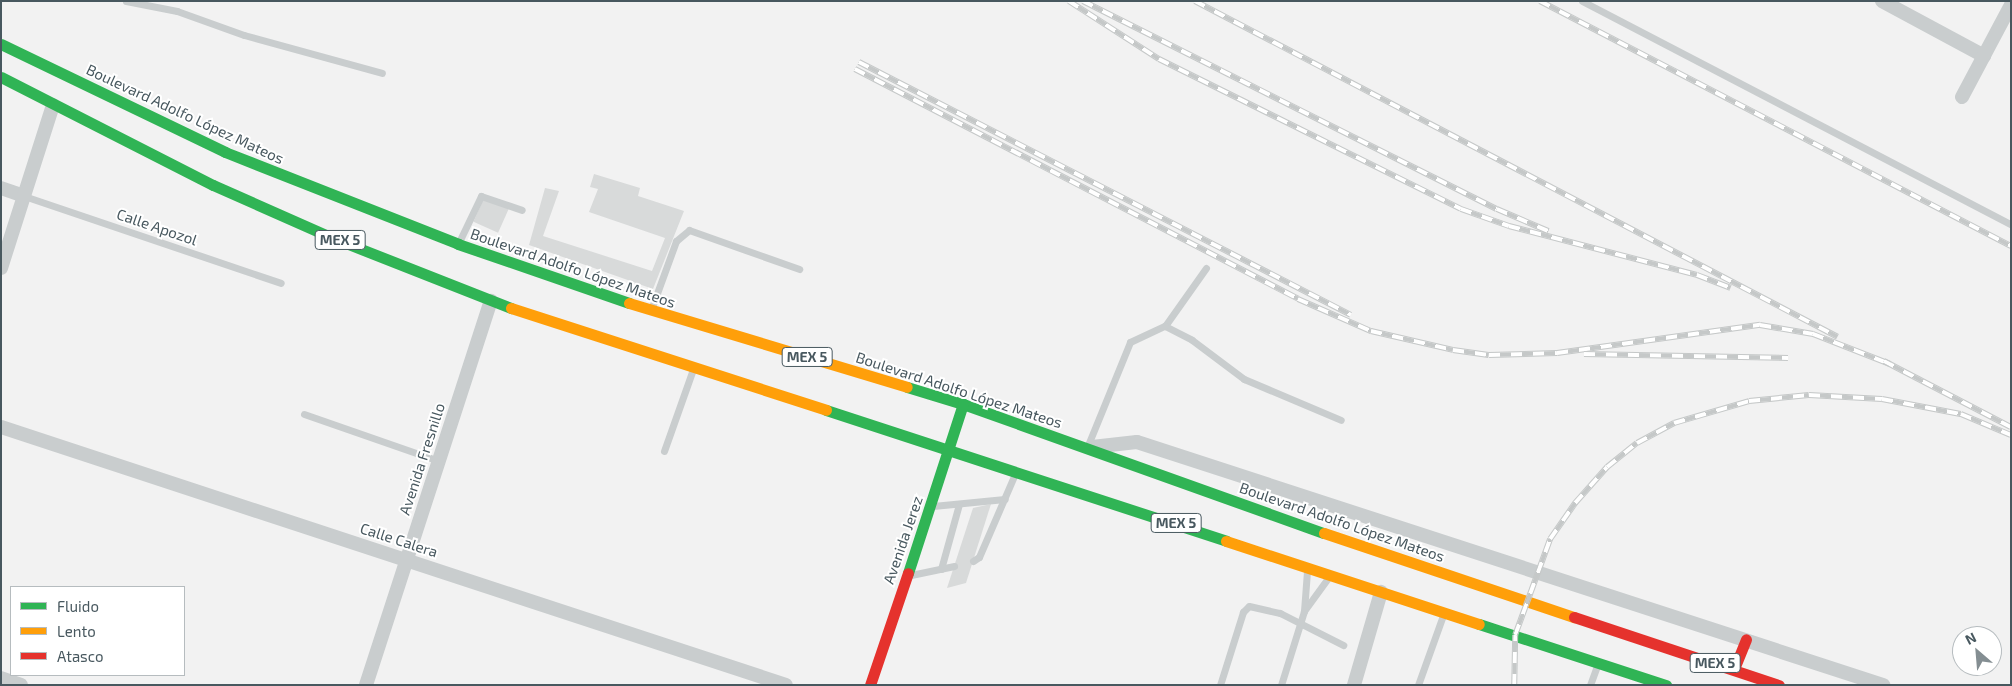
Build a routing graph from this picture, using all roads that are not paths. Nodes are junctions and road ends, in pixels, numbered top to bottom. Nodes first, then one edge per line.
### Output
1 (126, 1) edge
2 (1582, 1) edge
3 (1882, 1) edge
4 (2011, 5) edge
5 (1, 44) edge
6 (1984, 56) junction
7 (382, 73) dead end
8 (1, 77) edge
9 (1962, 97) dead end
10 (53, 105) junction
11 (1, 188) edge
12 (24, 196) junction
13 (522, 210) dead end
14 (2011, 224) edge
15 (458, 244) junction
16 (1, 268) edge
17 (1206, 268) dead end
18 (798, 269) dead end
19 (280, 284) dead end
20 (491, 301) junction
21 (651, 311) junction
22 (1164, 326) junction
23 (694, 366) junction
24 (963, 404) junction
25 (304, 414) dead end
26 (1341, 420) dead end
27 (1, 427) edge
28 (1086, 448) junction
29 (951, 449) junction
30 (664, 451) dead end
31 (439, 461) junction
32 (1016, 470) junction
33 (1005, 499) junction
34 (959, 504) junction
35 (930, 506) junction
36 (406, 560) junction
37 (973, 560) dead end
38 (954, 566) dead end
39 (1308, 566) junction
40 (940, 569) junction
41 (1330, 574) junction
42 (906, 576) junction
43 (1496, 590) junction
44 (1381, 592) junction
45 (1304, 611) junction
46 (1558, 611) junction
47 (1444, 612) junction
48 (1548, 621) dead end
49 (1301, 623) junction
50 (1486, 625) junction
51 (1746, 639) junction
52 (1343, 645) dead end
53 (1598, 663) junction
54 (1734, 669) junction
55 (1, 678) edge
56 (21, 685) edge
57 (366, 685) edge
58 (786, 685) edge
59 (870, 685) edge
60 (1220, 685) edge
61 (1281, 685) edge
62 (1354, 685) edge
63 (1418, 685) edge
64 (1590, 685) edge
65 (1666, 685) edge
66 (1779, 685) edge
67 (1882, 685) edge

1 - 7 lane
2 - 14 lane
3 - 6 street
4 - 6 street
5 - 15 main road, Boulevard Adolfo López Mateos / MEX 5
6 - 9 street
8 - 10 main road, MEX 5
10 - 12 street
10 - 20 main road, MEX 5
11 - 12 street
12 - 16 street
12 - 19 lane, Calle Apozol
13 - 15 lane
15 - 21 main road, Boulevard Adolfo López Mateos / MEX 5
17 - 22 lane
18 - 21 lane
20 - 23 main road, MEX 5
20 - 31 street, Avenida Fresnillo
21 - 24 main road, Boulevard Adolfo López Mateos / MEX 5
22 - 26 lane
22 - 28 lane
23 - 29 main road, MEX 5
23 - 30 lane
24 - 28 main road, Boulevard Adolfo López Mateos / MEX 5
24 - 29 main road, Avenida Jerez
25 - 31 lane
27 - 36 street, Calle Calera
28 - 43 main road, Boulevard Adolfo López Mateos / MEX 5
28 - 51 street
29 - 32 main road, MEX 5
29 - 35 main road, Avenida Jerez
31 - 36 street, Avenida Fresnillo
32 - 33 lane
32 - 39 main road, MEX 5
33 - 34 lane
33 - 37 lane
34 - 35 lane
34 - 40 lane
35 - 42 main road, Avenida Jerez
36 - 57 street, Avenida Fresnillo
36 - 58 street, Calle Calera
38 - 40 lane
39 - 41 main road, MEX 5
39 - 45 lane
40 - 42 lane
41 - 44 main road, MEX 5
41 - 45 lane
42 - 59 main road, Avenida Jerez
43 - 46 main road, Boulevard Adolfo López Mateos / MEX 5
43 - 50 main road
44 - 47 main road, MEX 5
44 - 62 street
45 - 49 lane
46 - 48 main road
46 - 54 main road, Boulevard Adolfo López Mateos / MEX 5
47 - 50 main road, MEX 5
47 - 63 lane
49 - 52 lane
49 - 60 lane
49 - 61 lane
50 - 53 main road, MEX 5
51 - 54 main road
51 - 67 street
53 - 64 lane
53 - 65 main road, MEX 5
54 - 66 main road, Boulevard Adolfo López Mateos / MEX 5
55 - 56 street

